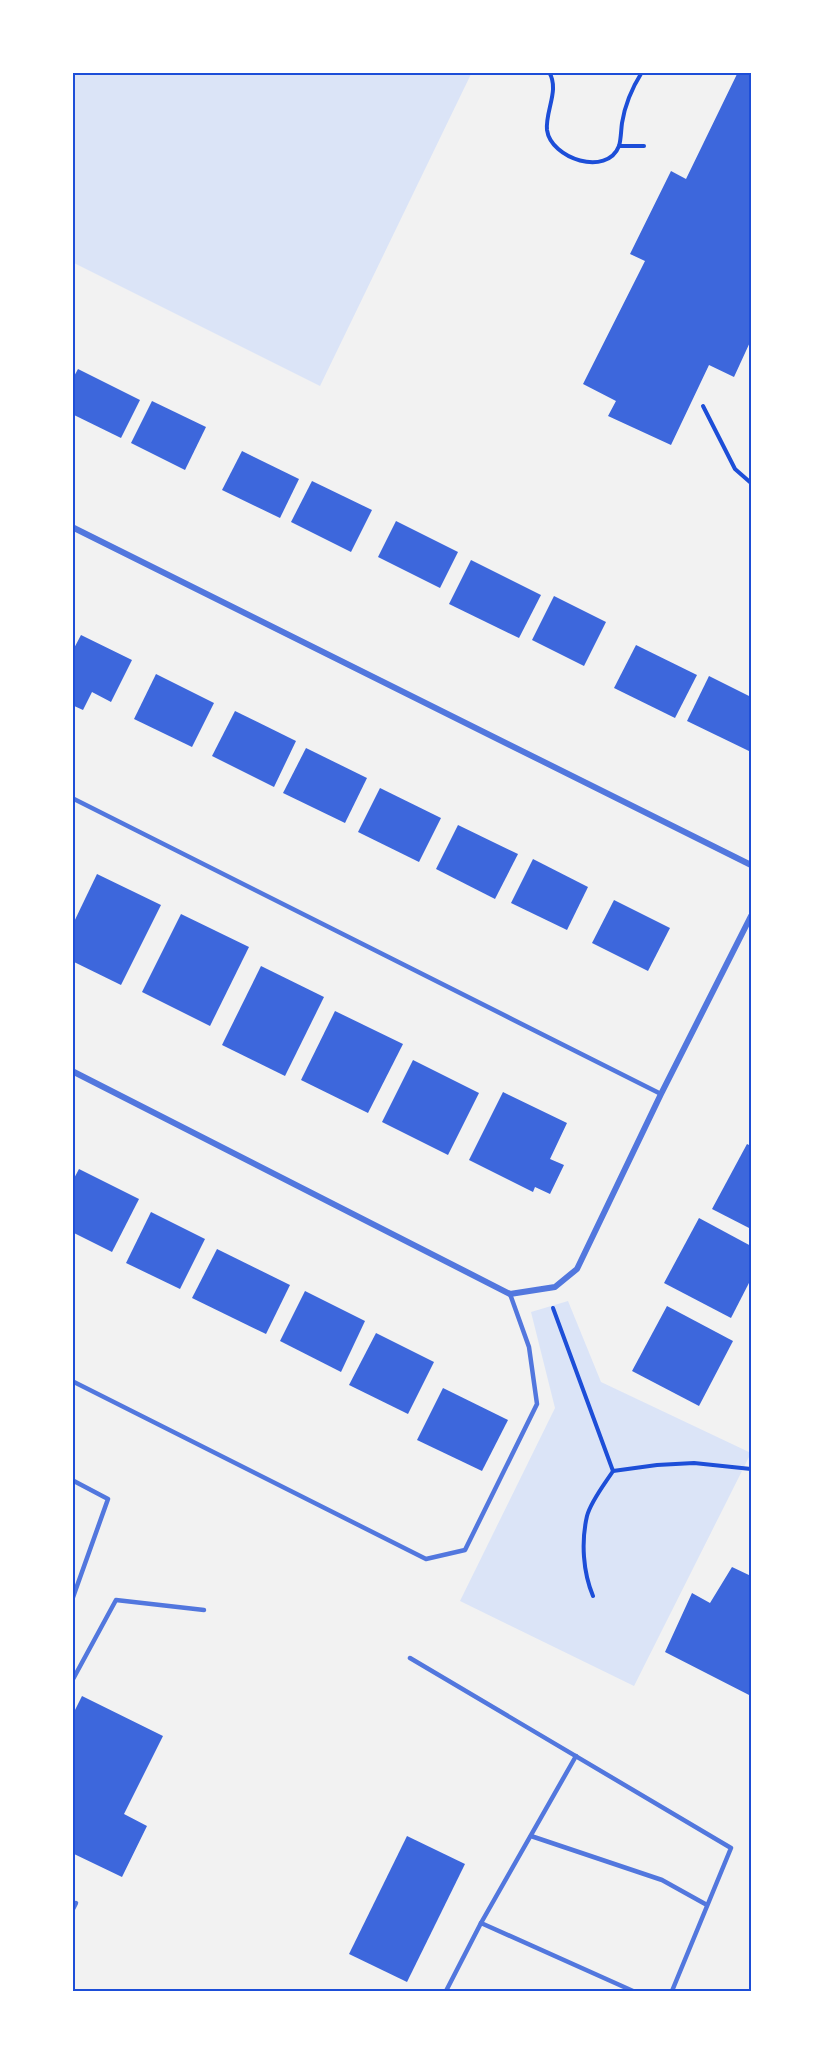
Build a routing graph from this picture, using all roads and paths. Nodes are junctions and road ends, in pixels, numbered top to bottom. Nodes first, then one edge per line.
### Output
1 (549, 72) edge
2 (642, 72) edge
3 (619, 146) junction
4 (644, 146) dead end
5 (703, 406) dead end
6 (751, 483) edge
7 (72, 527) edge
8 (72, 798) edge
9 (751, 865) edge
10 (751, 916) edge
11 (72, 1071) edge
12 (661, 1094) junction
13 (546, 1288) junction
14 (510, 1294) junction
15 (72, 1381) edge
16 (751, 1469) edge
17 (612, 1471) junction
18 (72, 1480) edge
19 (74, 1589) edge
20 (593, 1596) dead end
21 (72, 1600) edge
22 (204, 1610) dead end
23 (410, 1658) dead end
24 (72, 1681) edge
25 (576, 1756) junction
26 (531, 1836) junction
27 (76, 1903) dead end
28 (707, 1905) junction
29 (72, 1911) edge
30 (481, 1923) junction
31 (446, 1991) edge
32 (633, 1991) edge
33 (672, 1991) edge

1 - 3 path
2 - 3 path
3 - 4 path
5 - 6 path
7 - 9 street
8 - 12 lane
10 - 12 street
11 - 14 street
12 - 13 street
13 - 14 street
13 - 17 path
14 - 15 lane
16 - 17 path
17 - 20 path
18 - 19 lane
19 - 21 lane
22 - 24 lane
23 - 25 lane
25 - 26 lane
25 - 28 lane
26 - 28 lane
26 - 30 lane
27 - 29 lane
28 - 33 lane
30 - 31 lane
30 - 32 lane

